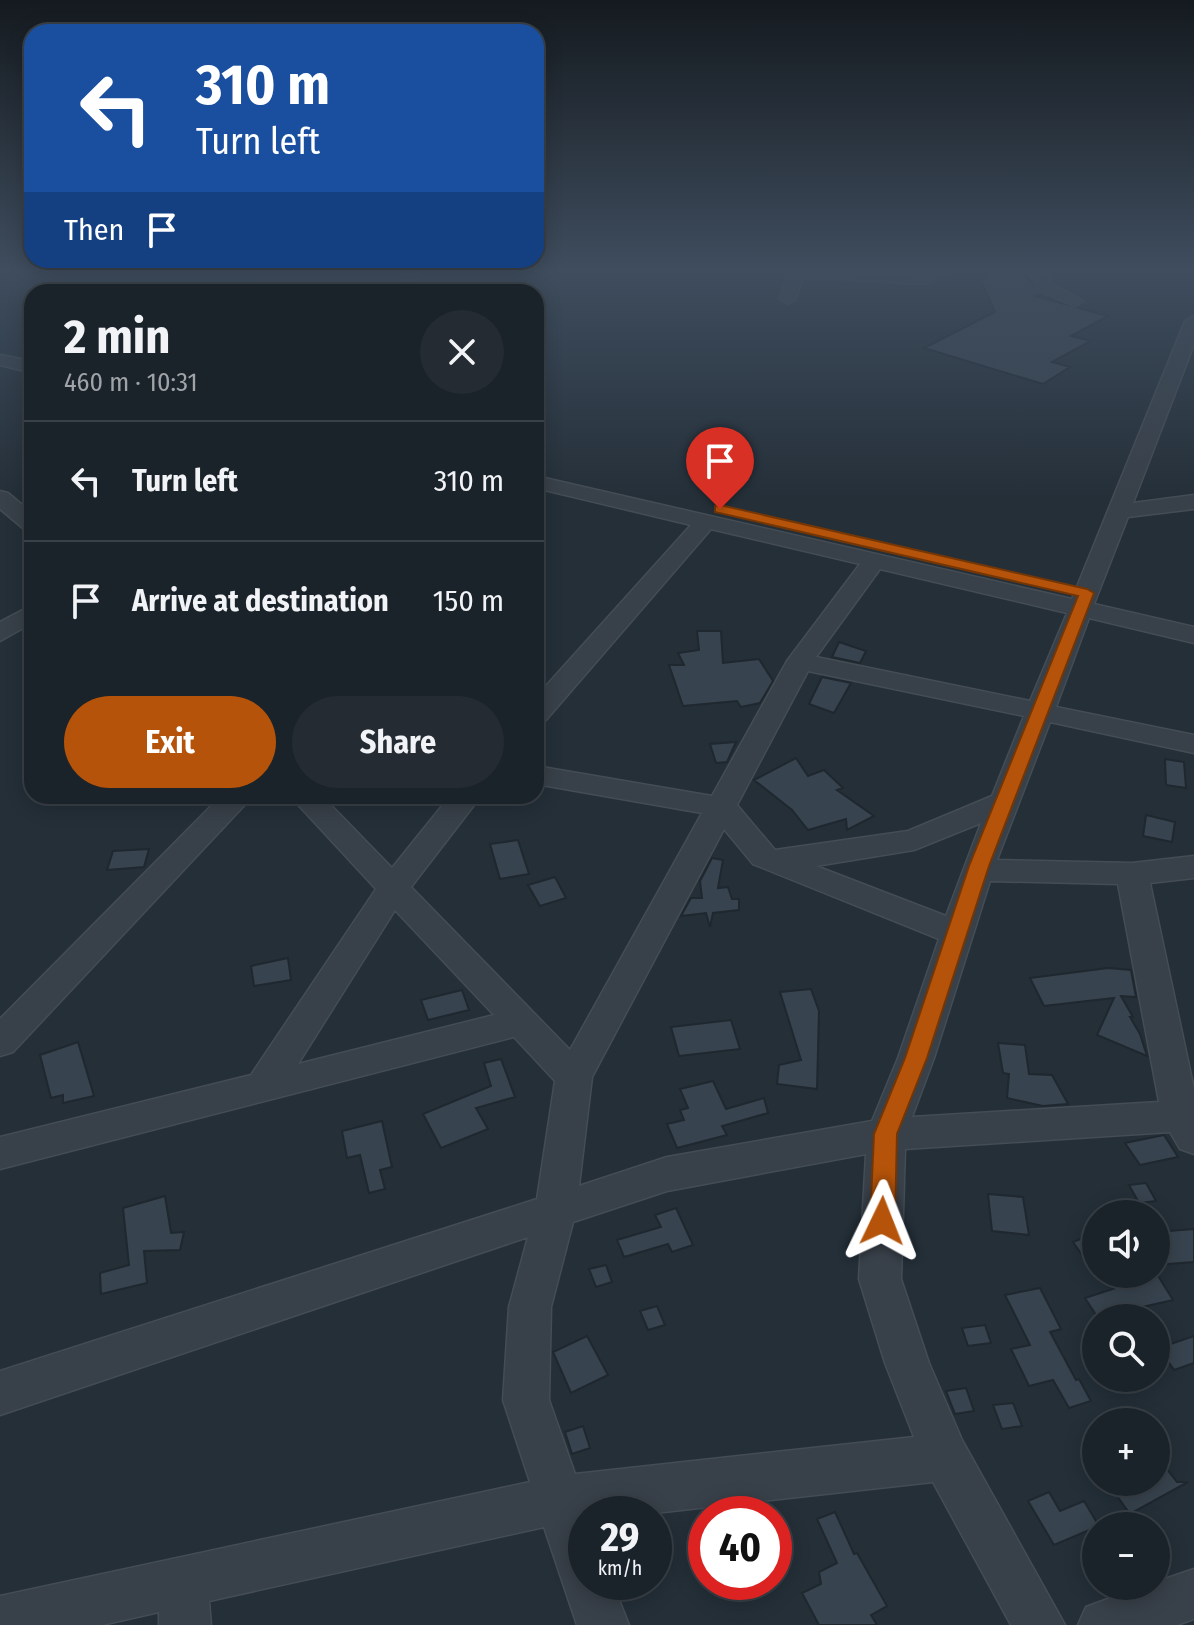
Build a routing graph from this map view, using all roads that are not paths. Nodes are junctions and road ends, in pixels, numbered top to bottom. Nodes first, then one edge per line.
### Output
1 (1184, 347) edge
2 (0, 349) edge
3 (24, 354) edge
4 (0, 360) edge
5 (24, 365) edge
6 (1194, 387) edge
7 (1167, 389) junction
8 (544, 468) edge
9 (544, 484) edge
10 (0, 498) edge
11 (1194, 502) edge
12 (1120, 511) junction
13 (24, 518) edge
14 (706, 521) junction
15 (875, 560) junction
16 (1084, 600) junction
17 (1194, 617) edge
18 (1194, 635) edge
19 (800, 661) junction
20 (544, 705) edge
21 (1039, 711) junction
22 (1194, 744) edge
23 (544, 776) edge
24 (1004, 802) junction
25 (230, 804) edge
26 (313, 804) edge
27 (460, 804) edge
28 (722, 807) junction
29 (776, 862) junction
30 (1194, 867) edge
31 (978, 870) junction
32 (1132, 874) junction
33 (393, 888) junction
34 (957, 933) junction
35 (522, 1022) junction
36 (0, 1042) edge
37 (574, 1077) junction
38 (263, 1087) junction
39 (1190, 1123) edge
40 (886, 1134) junction
41 (0, 1153) edge
42 (556, 1210) junction
43 (0, 1393) edge
44 (945, 1457) junction
45 (558, 1500) junction
46 (568, 1528) edge
47 (1194, 1594) edge
48 (594, 1600) edge
49 (184, 1604) edge
50 (0, 1622) edge
51 (603, 1625) edge
52 (1039, 1625) edge
53 (1104, 1625) edge

1 - 7 street
2 - 3 street
4 - 5 street
6 - 7 street
7 - 12 street
8 - 16 street
9 - 14 street
10 - 13 street
11 - 12 street
12 - 16 street
14 - 15 street
14 - 20 street
15 - 16 street
15 - 19 street
16 - 17 street
16 - 18 street
16 - 21 street
19 - 21 street
19 - 28 street
21 - 22 street
21 - 24 street
23 - 28 street
24 - 29 street
24 - 31 street
25 - 36 street
26 - 33 street
27 - 33 street
28 - 29 street
28 - 37 street
29 - 34 street
30 - 32 street
31 - 32 street
31 - 34 street
32 - 39 street
33 - 35 street
33 - 38 street
34 - 40 street
35 - 37 street
35 - 38 street
37 - 42 street
38 - 41 street
39 - 40 street
40 - 42 street
40 - 44 street
42 - 43 street
42 - 45 street
44 - 45 street
44 - 52 street
45 - 46 street
45 - 49 street
47 - 53 street
48 - 51 street
49 - 50 street

